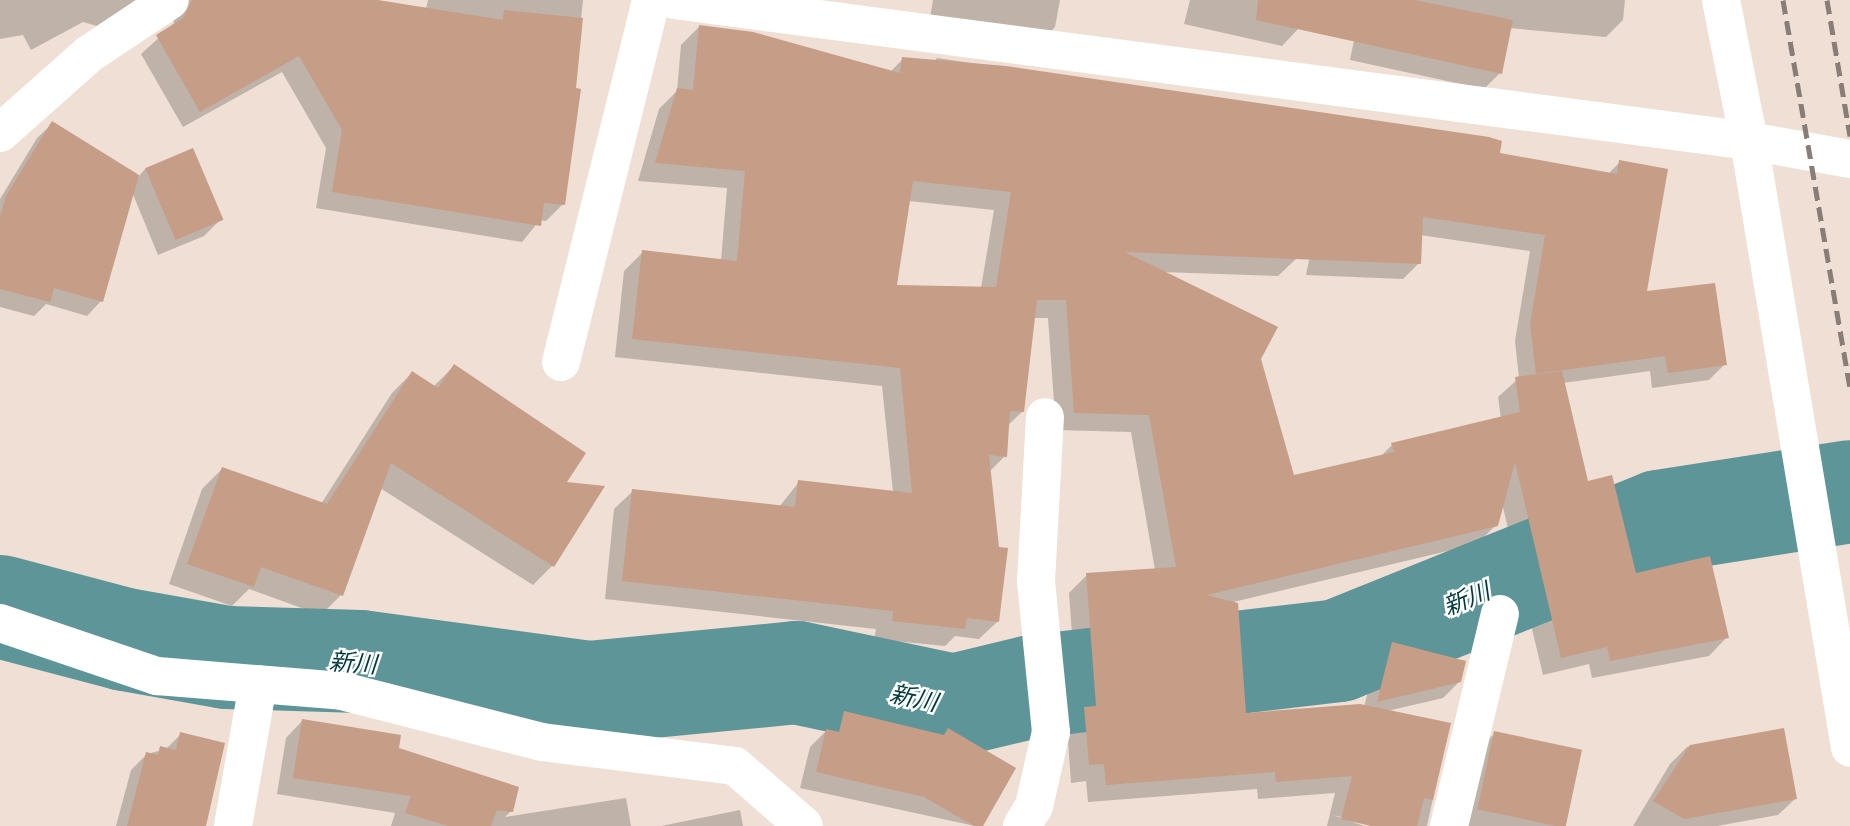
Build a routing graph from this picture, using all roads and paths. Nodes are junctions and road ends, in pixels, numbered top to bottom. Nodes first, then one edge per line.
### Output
1 (170, 0) edge
2 (651, 0) edge
3 (674, 0) edge
4 (1721, 0) edge
5 (0, 133) edge
6 (1749, 141) junction
7 (1850, 159) edge
8 (561, 362) dead end
9 (1045, 417) dead end
10 (1500, 614) dead end
11 (0, 623) edge
12 (258, 684) junction
13 (1850, 748) edge
14 (233, 826) edge
15 (804, 826) edge
16 (1022, 826) edge
17 (1449, 826) edge

1 - 5 street
2 - 8 street
3 - 6 street
4 - 6 street
6 - 7 street
6 - 13 street
9 - 16 street
10 - 17 street
11 - 12 street
12 - 14 street
12 - 15 street

